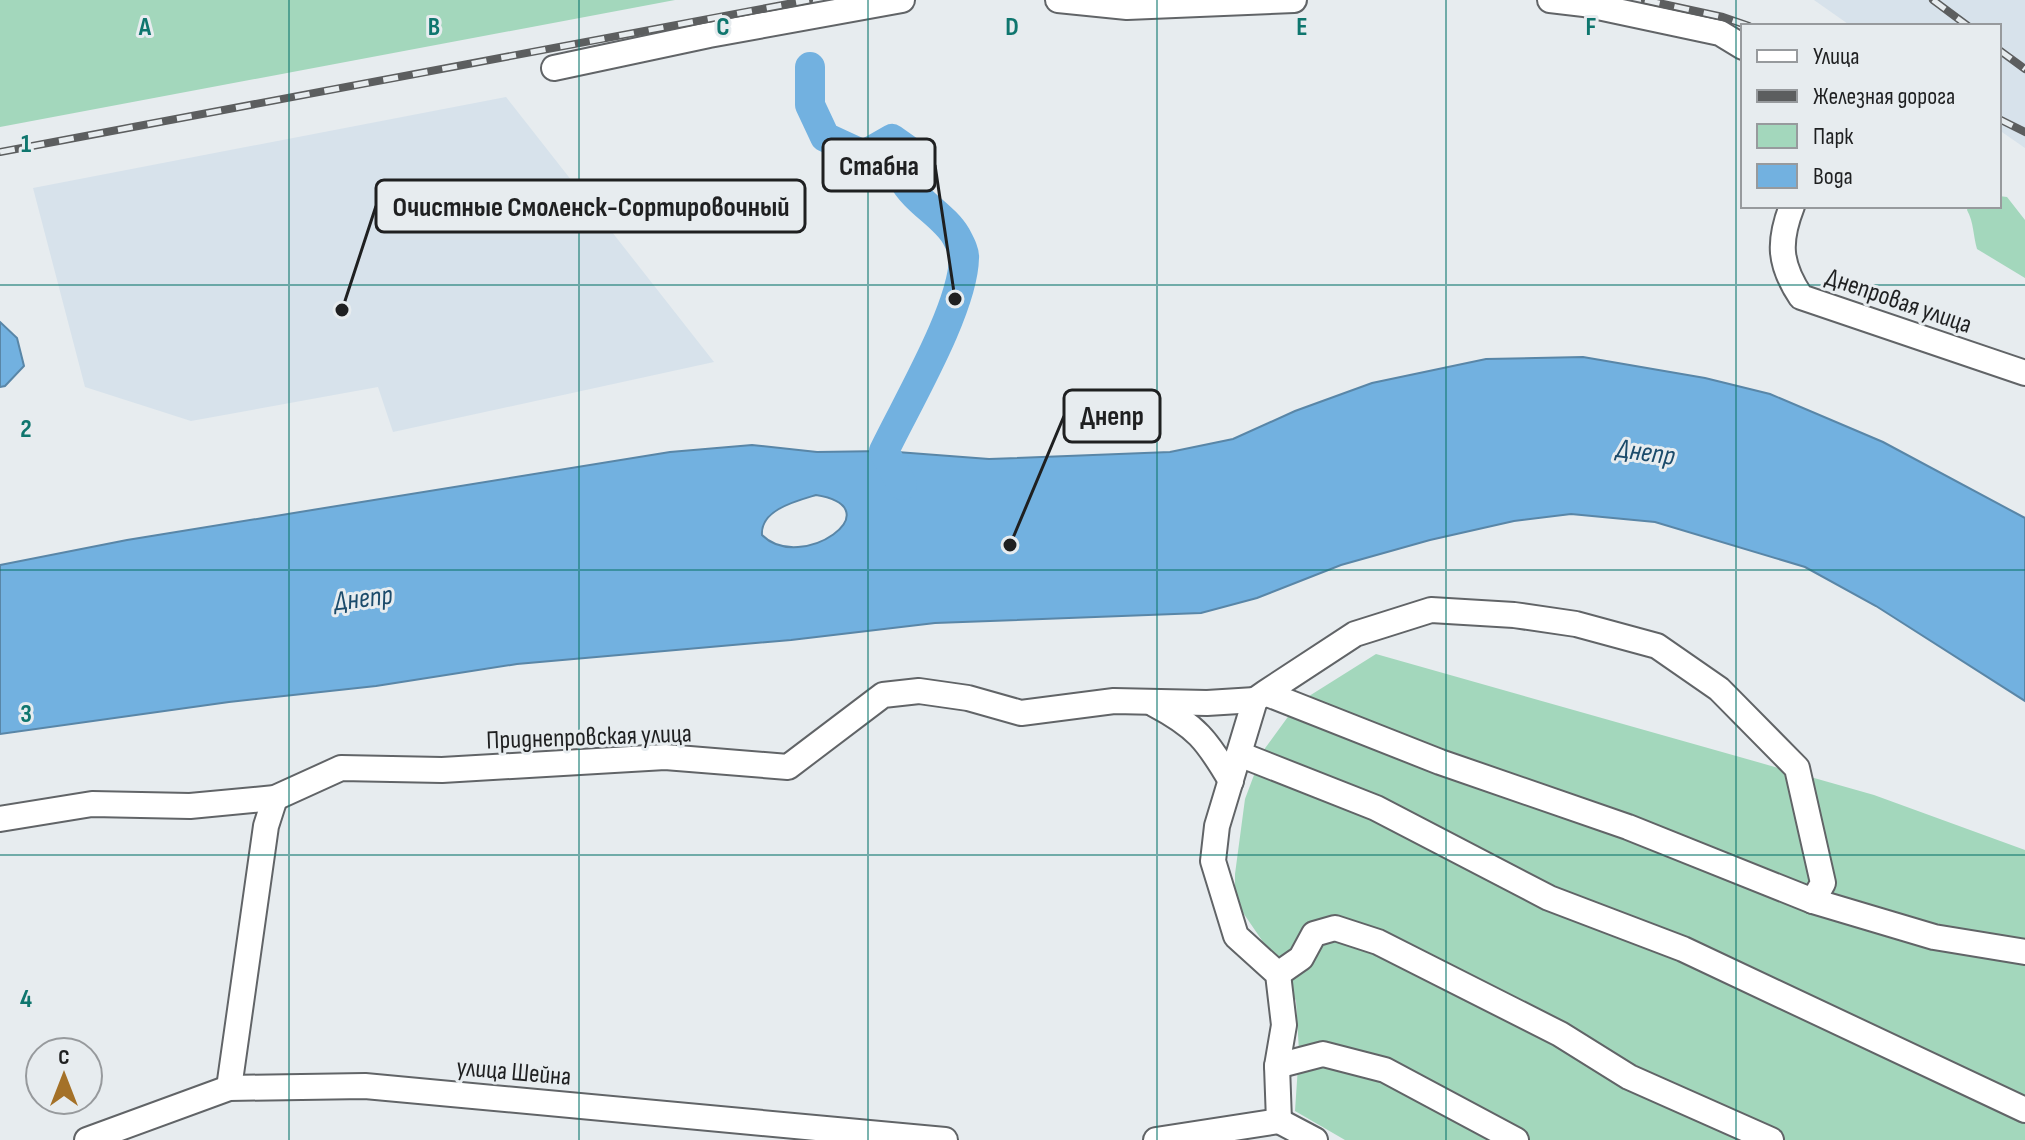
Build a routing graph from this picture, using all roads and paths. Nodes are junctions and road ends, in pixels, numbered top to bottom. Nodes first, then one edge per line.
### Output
1 (902, 0) edge
2 (1058, 0) edge
3 (1294, 0) edge
4 (1550, 0) edge
5 (1741, 46) edge
6 (554, 68) dead end
7 (1791, 208) edge
8 (2025, 373) edge
9 (1260, 697) junction
10 (1148, 701) junction
11 (1239, 754) junction
12 (1231, 781) junction
13 (275, 798) junction
14 (0, 819) edge
15 (1813, 901) junction
16 (2025, 952) edge
17 (1278, 974) junction
18 (1277, 1066) junction
19 (229, 1088) junction
20 (2025, 1110) edge
21 (1279, 1121) junction
22 (87, 1140) edge
23 (945, 1140) edge
24 (1156, 1140) edge
25 (1315, 1140) edge
26 (1516, 1140) edge
27 (1771, 1140) edge

1 - 6 street
2 - 3 street
4 - 5 street
7 - 8 street, Днепровая улица
9 - 10 street, Приднепровская улица
9 - 11 street
9 - 15 street
9 - 15 street
10 - 12 street
10 - 13 street, Приднепровская улица
11 - 12 street
11 - 20 street
12 - 17 street
13 - 14 street, Приднепровская улица
13 - 19 street
15 - 16 street
17 - 18 street
17 - 27 street
18 - 21 street
18 - 26 street
19 - 22 street, улица Шейна
19 - 23 street, улица Шейна
21 - 24 street
21 - 25 street

